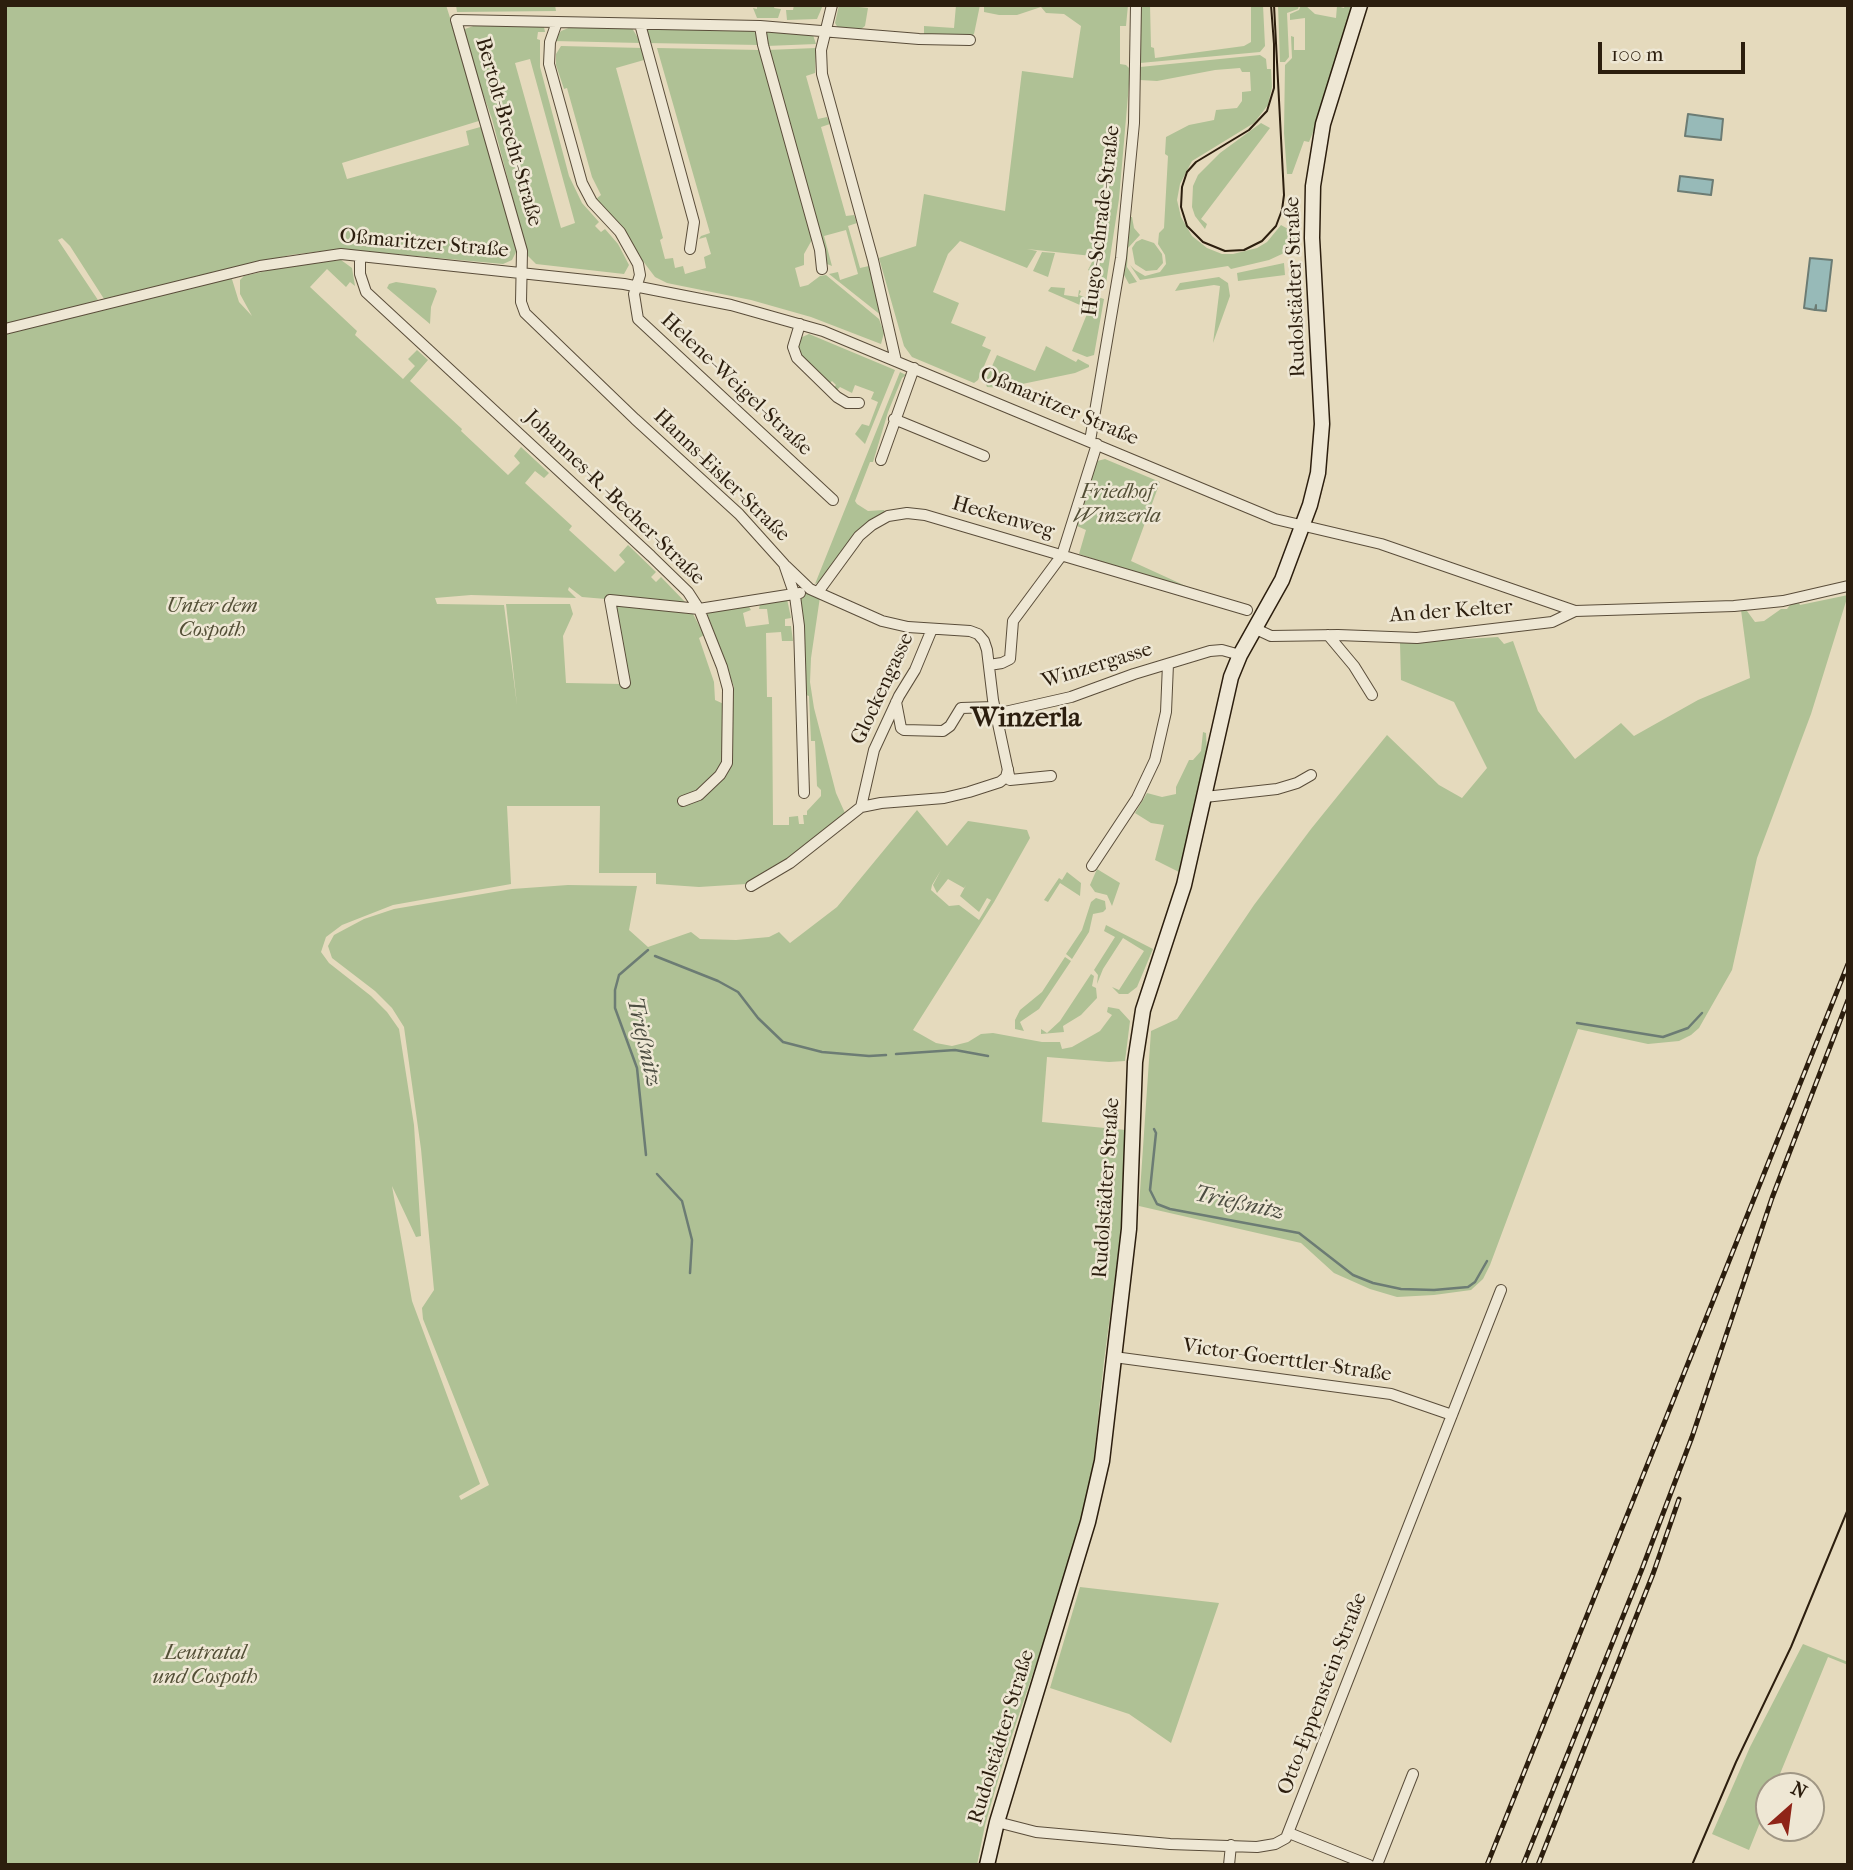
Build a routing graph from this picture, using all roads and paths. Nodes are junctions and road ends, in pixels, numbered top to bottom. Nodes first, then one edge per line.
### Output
1 (832, 5) edge
2 (1136, 5) edge
3 (1360, 5) edge
4 (558, 22) junction
5 (640, 24) junction
6 (760, 26) junction
7 (825, 30) junction
8 (970, 40) dead end
9 (690, 249) dead end
10 (360, 256) junction
11 (822, 269) dead end
12 (522, 272) junction
13 (637, 286) junction
14 (800, 324) junction
15 (5, 329) edge
16 (896, 361) junction
17 (914, 368) junction
18 (859, 403) dead end
19 (894, 419) junction
20 (1094, 442) junction
21 (984, 456) dead end
22 (881, 460) dead end
23 (833, 500) dead end
24 (1303, 525) junction
25 (1062, 555) junction
26 (784, 564) junction
27 (1848, 586) edge
28 (814, 590) junction
29 (795, 596) junction
30 (699, 609) junction
31 (1247, 610) dead end
32 (1575, 611) junction
33 (932, 629) junction
34 (1256, 629) junction
35 (1328, 635) junction
36 (1240, 655) junction
37 (989, 664) junction
38 (1168, 664) junction
39 (625, 683) dead end
40 (1372, 695) dead end
41 (896, 702) junction
42 (995, 710) junction
43 (1008, 769) junction
44 (1311, 775) dead end
45 (1051, 776) dead end
46 (804, 793) dead end
47 (1205, 796) junction
48 (683, 801) dead end
49 (862, 807) junction
50 (1092, 866) dead end
51 (751, 886) dead end
52 (1501, 1290) dead end
53 (1114, 1357) junction
54 (1452, 1415) junction
55 (1413, 1774) dead end
56 (997, 1822) junction
57 (1289, 1833) junction
58 (1231, 1845) junction
59 (987, 1865) edge
60 (1229, 1865) edge
61 (1369, 1865) edge
62 (1377, 1865) edge

1 - 7 street
2 - 20 street, Hugo-Schrade-Straße
3 - 24 street, Rudolstädter Straße
4 - 5 street, Bertolt-Brecht-Straße
4 - 12 street, Bertolt-Brecht-Straße
4 - 13 street
5 - 6 street, Bertolt-Brecht-Straße
5 - 9 street
6 - 7 street, Bertolt-Brecht-Straße
6 - 11 street
7 - 8 street, Bertolt-Brecht-Straße
7 - 16 street
10 - 12 street, Oßmaritzer Straße
10 - 15 street, Oßmaritzer Straße
10 - 30 street, Johannes-R.-Becher-Straße
12 - 13 street, Oßmaritzer Straße
12 - 26 street, Hanns-Eisler-Straße
13 - 14 street, Oßmaritzer Straße
13 - 23 street, Helene-Weigel-Straße
14 - 16 street, Oßmaritzer Straße
14 - 18 street
16 - 17 street, Oßmaritzer Straße
17 - 19 street
17 - 20 street, Oßmaritzer Straße
19 - 21 street
19 - 22 street
20 - 24 street, Oßmaritzer Straße
20 - 25 street, Hugo-Schrade-Straße
24 - 32 street, Oßmaritzer Straße
24 - 34 street, Rudolstädter Straße
25 - 28 street, Heckenweg
25 - 31 street, Heckenweg
25 - 37 street, Hugo-Schrade-Straße
26 - 28 street
26 - 29 street, Hanns-Eisler-Straße
27 - 32 street
28 - 29 street
28 - 33 street
29 - 30 street
29 - 46 street, Hanns-Eisler-Straße
30 - 39 street
30 - 48 street, Johannes-R.-Becher-Straße
32 - 35 street, An der Kelter
33 - 37 street
33 - 41 street, Glockengasse
34 - 35 street, An der Kelter
34 - 36 street, Rudolstädter Straße
35 - 40 street
36 - 38 street, Winzergasse
36 - 47 street, Rudolstädter Straße
37 - 42 street
38 - 42 street, Winzergasse
38 - 50 street, Winzergasse
41 - 42 street, Winzergasse
41 - 49 street, Glockengasse
42 - 43 street
43 - 45 street
43 - 49 street
44 - 47 street
47 - 53 street, Rudolstädter Straße
49 - 51 street
52 - 54 street, Otto-Eppenstein-Straße
53 - 54 street, Victor-Goerttler-Straße
53 - 56 street, Rudolstädter Straße
54 - 57 street, Otto-Eppenstein-Straße
55 - 62 street
56 - 58 street
56 - 59 street, Rudolstädter Straße
57 - 58 street
57 - 61 street
58 - 60 street

